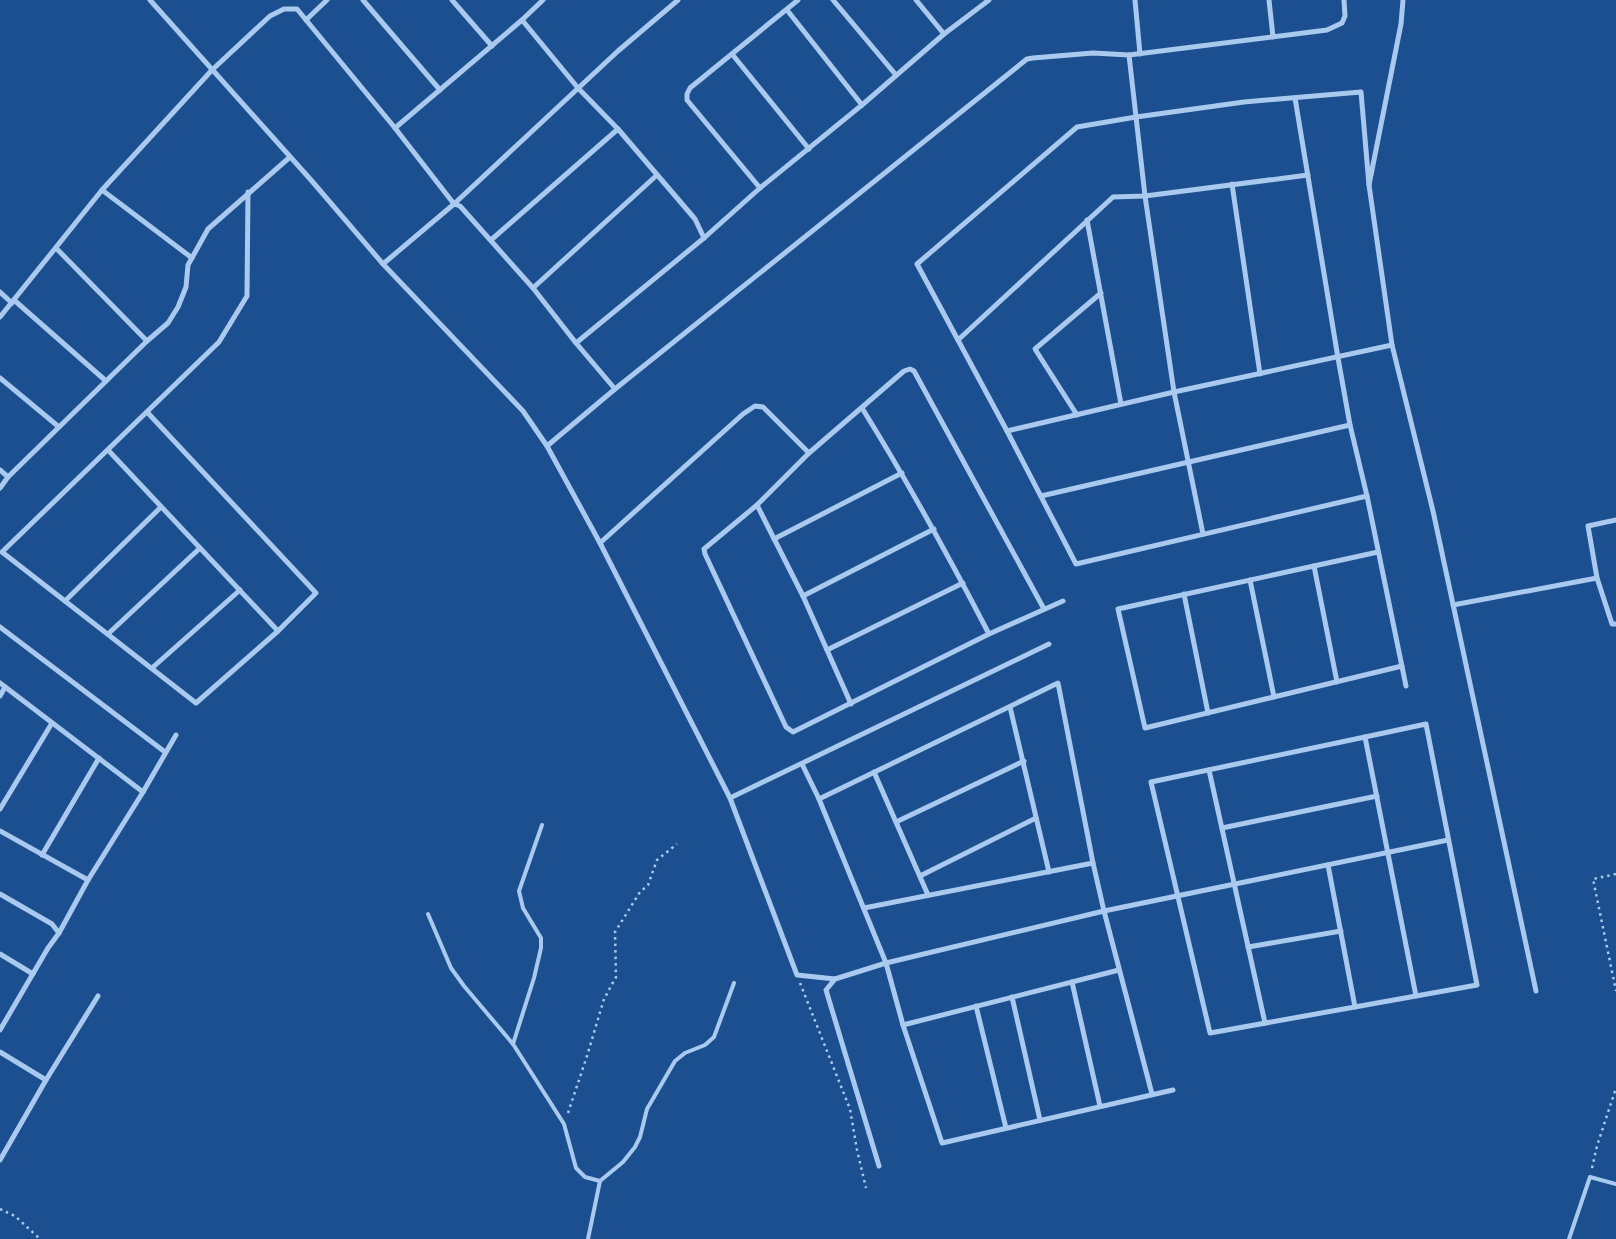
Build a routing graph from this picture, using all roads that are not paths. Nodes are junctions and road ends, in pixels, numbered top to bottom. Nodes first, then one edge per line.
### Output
1 (150, 0) edge
2 (327, 0) edge
3 (363, 0) edge
4 (452, 0) edge
5 (678, 0) edge
6 (798, 0) edge
7 (833, 0) edge
8 (916, 0) edge
9 (978, 0) edge
10 (989, 0) edge
11 (1135, 0) edge
12 (1269, 0) edge
13 (1344, 0) edge
14 (1403, 0) edge
15 (541, 1) edge
16 (980, 7) junction
17 (787, 10) junction
18 (306, 20) junction
19 (522, 20) junction
20 (944, 34) junction
21 (1273, 37) junction
22 (492, 46) junction
23 (732, 54) junction
24 (1140, 54) junction
25 (1129, 55) junction
26 (212, 70) junction
27 (896, 75) junction
28 (578, 88) junction
29 (440, 90) junction
30 (1296, 98) junction
31 (862, 105) junction
32 (1136, 117) junction
33 (395, 128) junction
34 (618, 129) junction
35 (809, 149) junction
36 (290, 157) junction
37 (657, 174) junction
38 (1308, 175) junction
39 (1232, 184) junction
40 (1369, 185) junction
41 (760, 188) junction
42 (102, 190) junction
43 (248, 192) junction
44 (1145, 196) junction
45 (454, 204) junction
46 (1087, 220) junction
47 (704, 238) junction
48 (491, 240) junction
49 (56, 248) junction
50 (192, 258) junction
51 (383, 264) junction
52 (533, 288) junction
53 (0, 292) edge
54 (1101, 293) junction
55 (13, 301) junction
56 (0, 317) edge
57 (958, 340) junction
58 (148, 341) junction
59 (576, 343) junction
60 (1392, 345) junction
61 (1338, 358) junction
62 (1260, 374) junction
63 (0, 378) edge
64 (106, 381) junction
65 (615, 389) junction
66 (1174, 392) junction
67 (1121, 404) junction
68 (862, 408) junction
69 (147, 412) junction
70 (1077, 414) junction
71 (1350, 425) junction
72 (59, 427) junction
73 (1007, 431) junction
74 (546, 446) junction
75 (108, 450) junction
76 (809, 454) junction
77 (1188, 462) junction
78 (0, 470) edge
79 (902, 473) junction
80 (8, 477) junction
81 (0, 488) edge
82 (1041, 496) junction
83 (1367, 496) junction
84 (757, 505) junction
85 (161, 507) junction
86 (1616, 520) edge
87 (934, 529) junction
88 (1203, 534) junction
89 (774, 539) junction
90 (600, 543) junction
91 (200, 548) junction
92 (1378, 552) junction
93 (1314, 566) junction
94 (1597, 578) junction
95 (1250, 580) junction
96 (963, 583) junction
97 (240, 590) junction
98 (1184, 594) junction
99 (803, 596) junction
100 (65, 601) junction
101 (1063, 601) dead end
102 (1453, 605) junction
103 (1044, 609) junction
104 (1616, 624) edge
105 (0, 627) edge
106 (278, 631) junction
107 (108, 634) junction
108 (989, 634) junction
109 (1049, 644) dead end
110 (827, 650) junction
111 (1402, 666) junction
112 (152, 668) junction
113 (1337, 682) junction
114 (0, 683) edge
115 (1406, 686) dead end
116 (5, 687) junction
117 (0, 696) edge
118 (1274, 698) junction
119 (851, 704) junction
120 (1010, 707) junction
121 (1208, 713) junction
122 (52, 723) junction
123 (176, 735) dead end
124 (1365, 737) junction
125 (165, 752) junction
126 (99, 758) junction
127 (1024, 761) junction
128 (802, 764) junction
129 (1209, 770) junction
130 (874, 772) junction
131 (143, 792) junction
132 (1377, 796) junction
133 (730, 798) junction
134 (819, 799) junction
135 (0, 809) edge
136 (1036, 818) junction
137 (896, 822) junction
138 (542, 825) dead end
139 (1222, 828) junction
140 (0, 831) edge
141 (1448, 840) junction
142 (1388, 853) junction
143 (42, 855) junction
144 (1093, 863) junction
145 (1328, 865) junction
146 (1048, 872) junction
147 (920, 876) junction
148 (88, 880) junction
149 (1234, 884) junction
150 (0, 894) edge
151 (928, 895) junction
152 (1178, 896) junction
153 (864, 908) junction
154 (1104, 911) junction
155 (428, 914) dead end
156 (1341, 930) junction
157 (59, 933) junction
158 (1248, 947) junction
159 (0, 954) edge
160 (886, 963) junction
161 (1119, 970) junction
162 (33, 974) junction
163 (835, 979) junction
164 (1072, 982) junction
165 (734, 983) dead end
166 (1536, 991) dead end
167 (98, 996) dead end
168 (1416, 996) junction
169 (1012, 997) junction
170 (976, 1006) junction
171 (1355, 1007) junction
172 (2, 1023) edge
173 (1265, 1023) junction
174 (903, 1025) junction
175 (0, 1030) edge
176 (513, 1044) junction
177 (0, 1052) edge
178 (46, 1080) junction
179 (1173, 1090) dead end
180 (1152, 1094) junction
181 (1100, 1106) junction
182 (1040, 1120) junction
183 (1006, 1128) junction
184 (0, 1160) edge
185 (879, 1166) dead end
186 (600, 1181) junction
187 (1616, 1184) edge
188 (588, 1239) edge
189 (1569, 1239) edge

1 - 26 street
2 - 18 street
3 - 29 street
4 - 22 street
5 - 28 street
6 - 17 street
7 - 27 street
8 - 20 street
9 - 16 street
10 - 16 street
11 - 24 street
12 - 21 street
13 - 21 street
14 - 40 street
15 - 19 street
16 - 20 street
17 - 23 street
17 - 31 street
18 - 26 street
18 - 33 street
19 - 22 street
19 - 28 street
20 - 27 street
21 - 24 street
22 - 29 street
23 - 35 street
23 - 41 street
24 - 25 street
25 - 32 street
25 - 65 street
26 - 36 street
26 - 42 street
27 - 31 street
28 - 34 street
28 - 45 street
29 - 33 street
30 - 32 street
30 - 38 street
30 - 40 street
31 - 35 street
32 - 44 street
32 - 57 street
33 - 45 street
34 - 37 street
34 - 48 street
35 - 41 street
36 - 43 street
36 - 51 street
37 - 47 street
37 - 52 street
38 - 39 street
38 - 61 street
39 - 44 street
39 - 62 street
40 - 60 street
41 - 47 street
42 - 49 street
42 - 50 street
43 - 50 street
43 - 69 street
44 - 46 street
44 - 66 street
45 - 48 street
45 - 51 street
46 - 54 street
46 - 57 street
47 - 59 street
48 - 52 street
49 - 55 street
49 - 58 street
50 - 58 street
51 - 74 street
52 - 59 street
53 - 55 street
54 - 67 street
54 - 70 street
55 - 56 street
55 - 64 street
57 - 73 street
58 - 64 street
59 - 65 street
60 - 61 street
60 - 102 street
61 - 62 street
61 - 71 street
62 - 66 street
63 - 72 street
64 - 72 street
65 - 74 street
66 - 67 street
66 - 77 street
67 - 70 street
68 - 76 street
68 - 79 street
68 - 103 street
69 - 75 street
69 - 106 street
70 - 73 street
71 - 77 street
71 - 83 street
72 - 80 street
73 - 82 street
74 - 90 street
75 - 85 street
75 - 100 street
76 - 84 street
76 - 90 street
77 - 82 street
77 - 88 street
78 - 80 street
79 - 87 street
79 - 89 street
80 - 81 street
82 - 88 street
83 - 88 street
83 - 92 street
84 - 89 street
84 - 119 street
85 - 91 street
85 - 100 street
86 - 94 street
87 - 96 street
87 - 99 street
89 - 99 street
90 - 133 street
91 - 97 street
91 - 107 street
92 - 93 street
92 - 111 street
93 - 95 street
93 - 113 street
94 - 102 street
94 - 104 street
95 - 98 street
95 - 118 street
96 - 108 street
96 - 110 street
97 - 106 street
97 - 112 street
98 - 121 street
98 - 121 street
99 - 110 street
100 - 107 street
101 - 103 street
102 - 166 street
103 - 108 street
105 - 125 street
106 - 112 street
107 - 112 street
108 - 119 street
109 - 128 street
110 - 119 street
111 - 113 street
111 - 115 street
113 - 118 street
114 - 116 street
116 - 117 street
116 - 122 street
118 - 121 street
120 - 127 street
120 - 130 street
120 - 144 street
122 - 126 street
122 - 135 street
123 - 125 street
124 - 129 street
124 - 132 street
124 - 141 street
125 - 131 street
126 - 131 street
126 - 143 street
127 - 136 street
127 - 137 street
128 - 133 street
128 - 134 street
129 - 139 street
129 - 152 street
130 - 134 street
130 - 137 street
131 - 148 street
132 - 139 street
132 - 142 street
133 - 163 street
134 - 153 street
136 - 146 street
136 - 147 street
137 - 147 street
138 - 176 lane
139 - 149 street
140 - 143 street
141 - 142 street
141 - 168 street
142 - 145 street
142 - 168 street
143 - 148 street
144 - 146 street
144 - 154 street
145 - 149 street
145 - 156 street
146 - 151 street
147 - 151 street
148 - 157 street
149 - 152 street
149 - 158 street
150 - 157 street
151 - 153 street
152 - 154 street
152 - 173 street
153 - 160 street
154 - 160 street
154 - 161 street
155 - 176 lane
156 - 158 street
156 - 171 street
157 - 162 street
158 - 173 street
159 - 162 street
160 - 163 street
160 - 174 street
161 - 164 street
161 - 180 street
162 - 172 street
163 - 185 street
164 - 169 street
164 - 181 street
165 - 186 lane
167 - 178 street
168 - 171 street
169 - 170 street
169 - 182 street
170 - 174 street
170 - 183 street
171 - 173 street
172 - 175 street
174 - 183 street
176 - 186 lane
177 - 178 street
178 - 184 street
179 - 180 street
180 - 181 street
181 - 182 street
182 - 183 street
186 - 188 lane
187 - 189 lane

